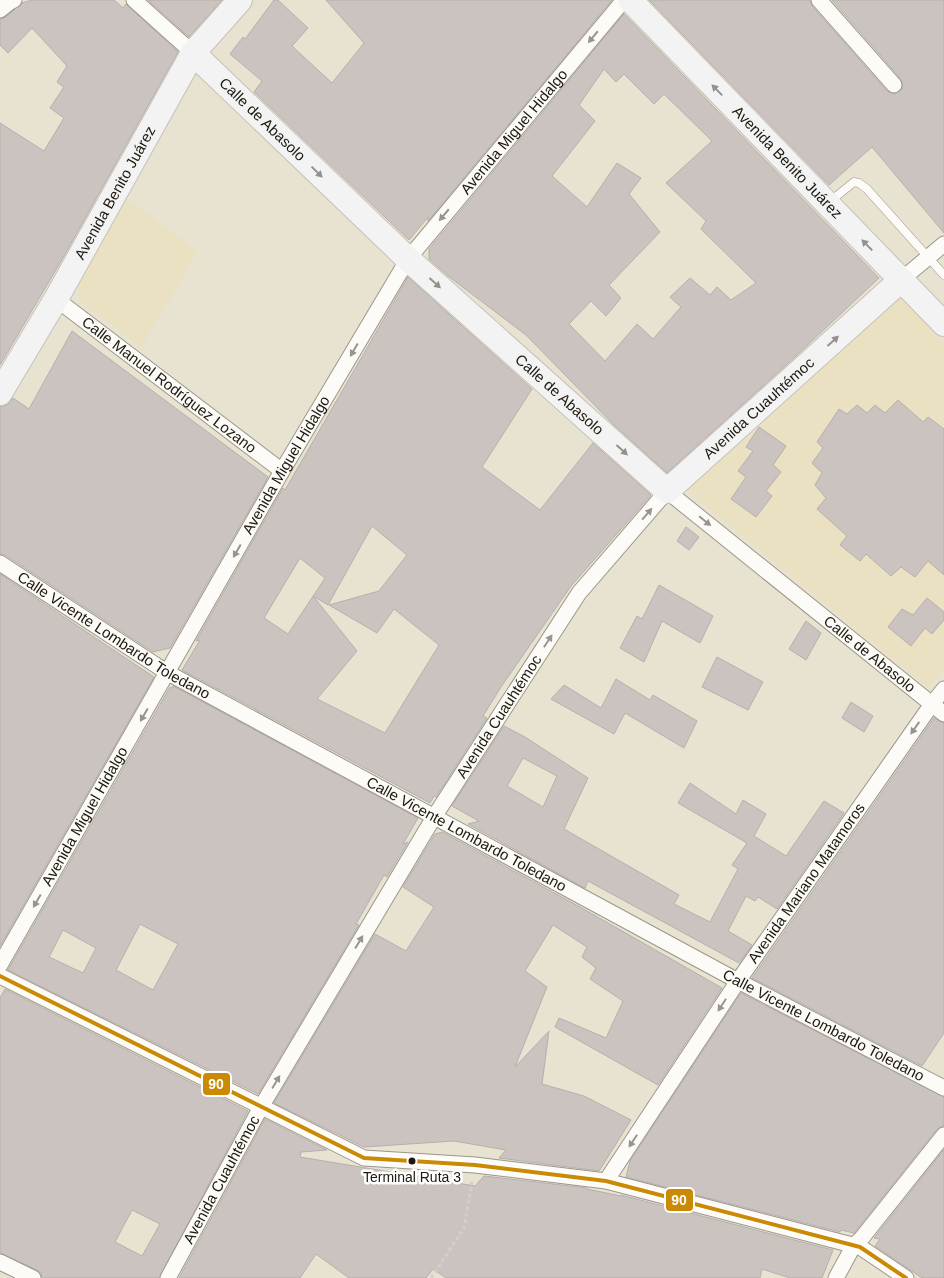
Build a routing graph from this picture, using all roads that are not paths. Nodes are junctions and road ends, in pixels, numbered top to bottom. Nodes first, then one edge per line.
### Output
1 (14, 0) edge
2 (134, 0) edge
3 (240, 0) edge
4 (624, 0) edge
5 (630, 0) edge
6 (819, 0) edge
7 (0, 10) edge
8 (193, 53) junction
9 (894, 84) dead end
10 (827, 203) junction
11 (944, 244) edge
12 (928, 257) junction
13 (408, 258) junction
14 (944, 275) edge
15 (901, 280) junction
16 (56, 299) junction
17 (944, 324) edge
18 (0, 393) edge
19 (282, 471) junction
20 (667, 490) junction
21 (0, 563) edge
22 (168, 673) junction
23 (944, 689) edge
24 (932, 704) junction
25 (944, 714) edge
26 (434, 817) junction
27 (0, 965) edge
28 (0, 976) edge
29 (738, 981) junction
30 (944, 1088) edge
31 (261, 1107) junction
32 (944, 1135) edge
33 (606, 1181) junction
34 (858, 1244) junction
35 (0, 1262) edge
36 (33, 1278) edge
37 (168, 1278) edge
38 (836, 1278) edge
39 (843, 1278) edge
40 (906, 1278) edge

1 - 7 street
2 - 8 street
3 - 8 main road, Avenida Benito Juárez
4 -> 13 street, Avenida Miguel Hidalgo
10 -> 5 main road, Avenida Benito Juárez
6 - 9 street
8 -> 13 main road, Calle de Abasolo
8 - 16 main road, Avenida Benito Juárez
10 - 12 lane
15 -> 10 main road, Avenida Benito Juárez
11 - 12 street, Avenida Cuauhtémoc
12 - 14 lane
12 - 15 street, Avenida Cuauhtémoc
13 -> 19 street, Avenida Miguel Hidalgo
13 -> 20 main road, Calle de Abasolo
15 - 17 main road, Avenida Benito Juárez
20 -> 15 main road, Avenida Cuauhtémoc
16 - 18 main road, Avenida Benito Juárez
16 - 19 street, Calle Manuel Rodríguez Lozano
19 -> 22 street, Avenida Miguel Hidalgo
20 -> 24 street, Calle de Abasolo
26 -> 20 street, Avenida Cuauhtémoc
21 - 22 street, Calle Vicente Lombardo Toledano
22 - 26 street, Calle Vicente Lombardo Toledano
22 -> 27 street, Avenida Miguel Hidalgo
23 - 24 street, Avenida Mariano Matamoros
24 - 25 street, Calle de Abasolo
24 -> 29 street, Avenida Mariano Matamoros
26 - 29 street, Calle Vicente Lombardo Toledano
31 -> 26 street, Avenida Cuauhtémoc
28 - 31 street
29 - 30 street, Calle Vicente Lombardo Toledano
29 -> 33 street, Avenida Mariano Matamoros
31 - 33 street
31 - 37 street, Avenida Cuauhtémoc
32 - 34 street
33 - 34 street
34 - 38 street
34 - 39 street
34 - 40 street
35 - 36 street

